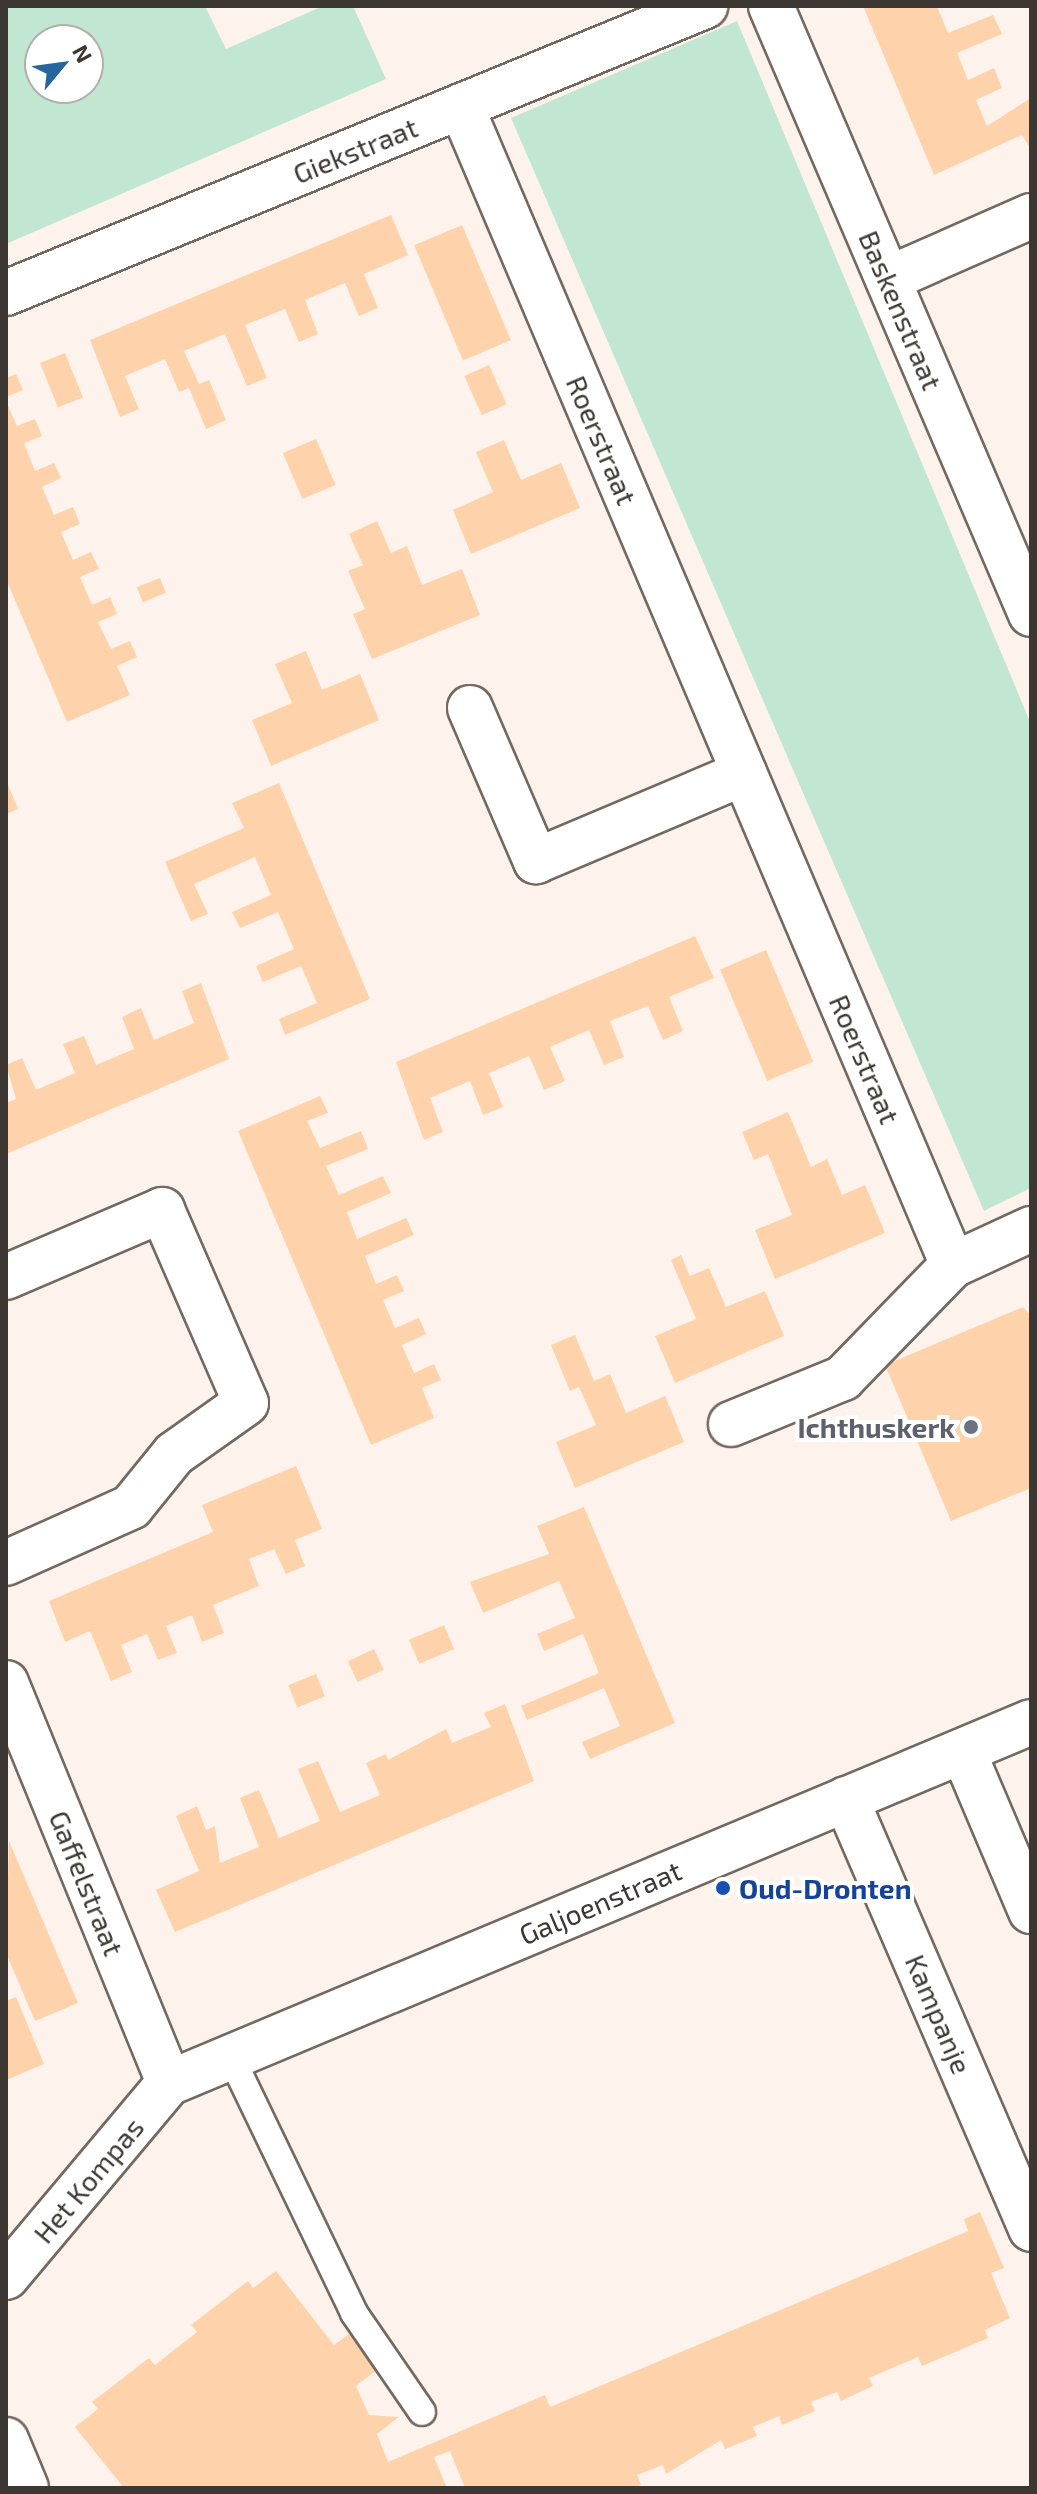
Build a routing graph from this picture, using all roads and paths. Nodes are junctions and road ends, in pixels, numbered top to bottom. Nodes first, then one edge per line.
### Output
1 (705, 6) edge
2 (771, 6) edge
3 (461, 106) junction
4 (1031, 216) edge
5 (888, 279) junction
6 (6, 293) edge
7 (1031, 614) edge
8 (470, 708) dead end
9 (744, 773) junction
10 (1031, 1229) edge
11 (953, 1265) junction
12 (6, 1277) edge
13 (731, 1424) dead end
14 (6, 1563) edge
15 (6, 1683) edge
16 (1031, 1722) edge
17 (963, 1751) junction
18 (846, 1799) junction
19 (1031, 1911) edge
20 (231, 2057) junction
21 (169, 2083) junction
22 (1031, 2229) edge
23 (6, 2277) edge
24 (422, 2412) dead end
25 (6, 2440) edge
26 (26, 2488) edge

1 - 3 street, Giekstraat
2 - 5 street, Baskenstraat
3 - 6 street, Giekstraat
3 - 9 street, Roerstraat
4 - 5 street
5 - 7 street, Baskenstraat
8 - 9 street
9 - 11 street, Roerstraat
10 - 11 street
11 - 13 street
12 - 14 street
15 - 21 street, Gaffelstraat
16 - 17 street, Galjoenstraat
17 - 18 street, Galjoenstraat
17 - 19 street
18 - 20 street, Galjoenstraat
18 - 22 street, Kampanje
20 - 21 street, Galjoenstraat
20 - 24 lane
21 - 23 street, Het Kompas
25 - 26 street

